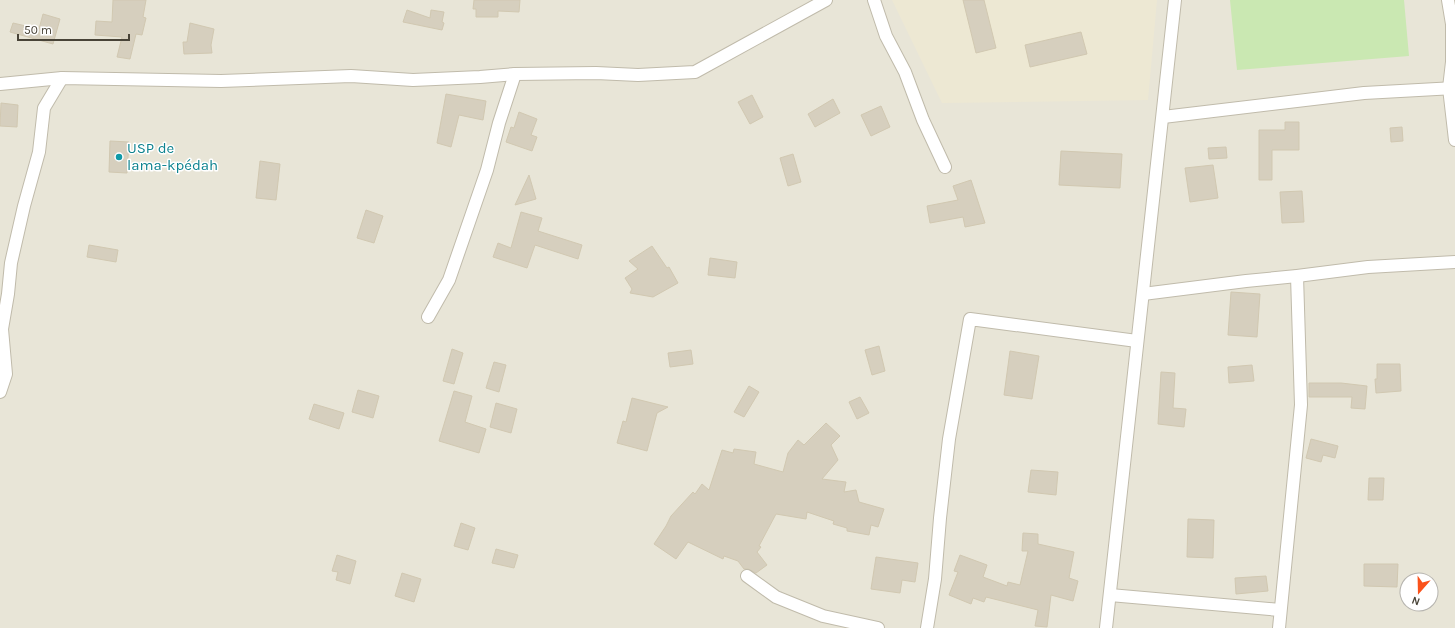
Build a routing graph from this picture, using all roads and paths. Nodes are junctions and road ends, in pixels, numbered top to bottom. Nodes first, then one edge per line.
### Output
1 (826, 0) edge
2 (874, 0) edge
3 (1176, 0) edge
4 (1448, 0) edge
5 (515, 74) junction
6 (62, 78) junction
7 (0, 84) edge
8 (1452, 88) edge
9 (1163, 117) junction
10 (1455, 140) edge
11 (945, 167) dead end
12 (1455, 262) edge
13 (1297, 276) junction
14 (1143, 294) junction
15 (428, 317) dead end
16 (1137, 341) junction
17 (0, 392) edge
18 (747, 576) dead end
19 (1110, 595) junction
20 (1280, 610) junction
21 (878, 628) edge
22 (927, 628) edge
23 (1106, 628) edge
24 (1279, 628) edge

1 - 5 street
2 - 11 street
3 - 9 street
4 - 8 street
5 - 6 street
5 - 15 street
6 - 7 street
6 - 17 street
8 - 9 street
8 - 10 street
9 - 14 street
12 - 13 street
13 - 14 street
13 - 20 street
14 - 16 street
16 - 19 street
16 - 22 street
18 - 21 street
19 - 20 street
19 - 23 street
20 - 24 street

